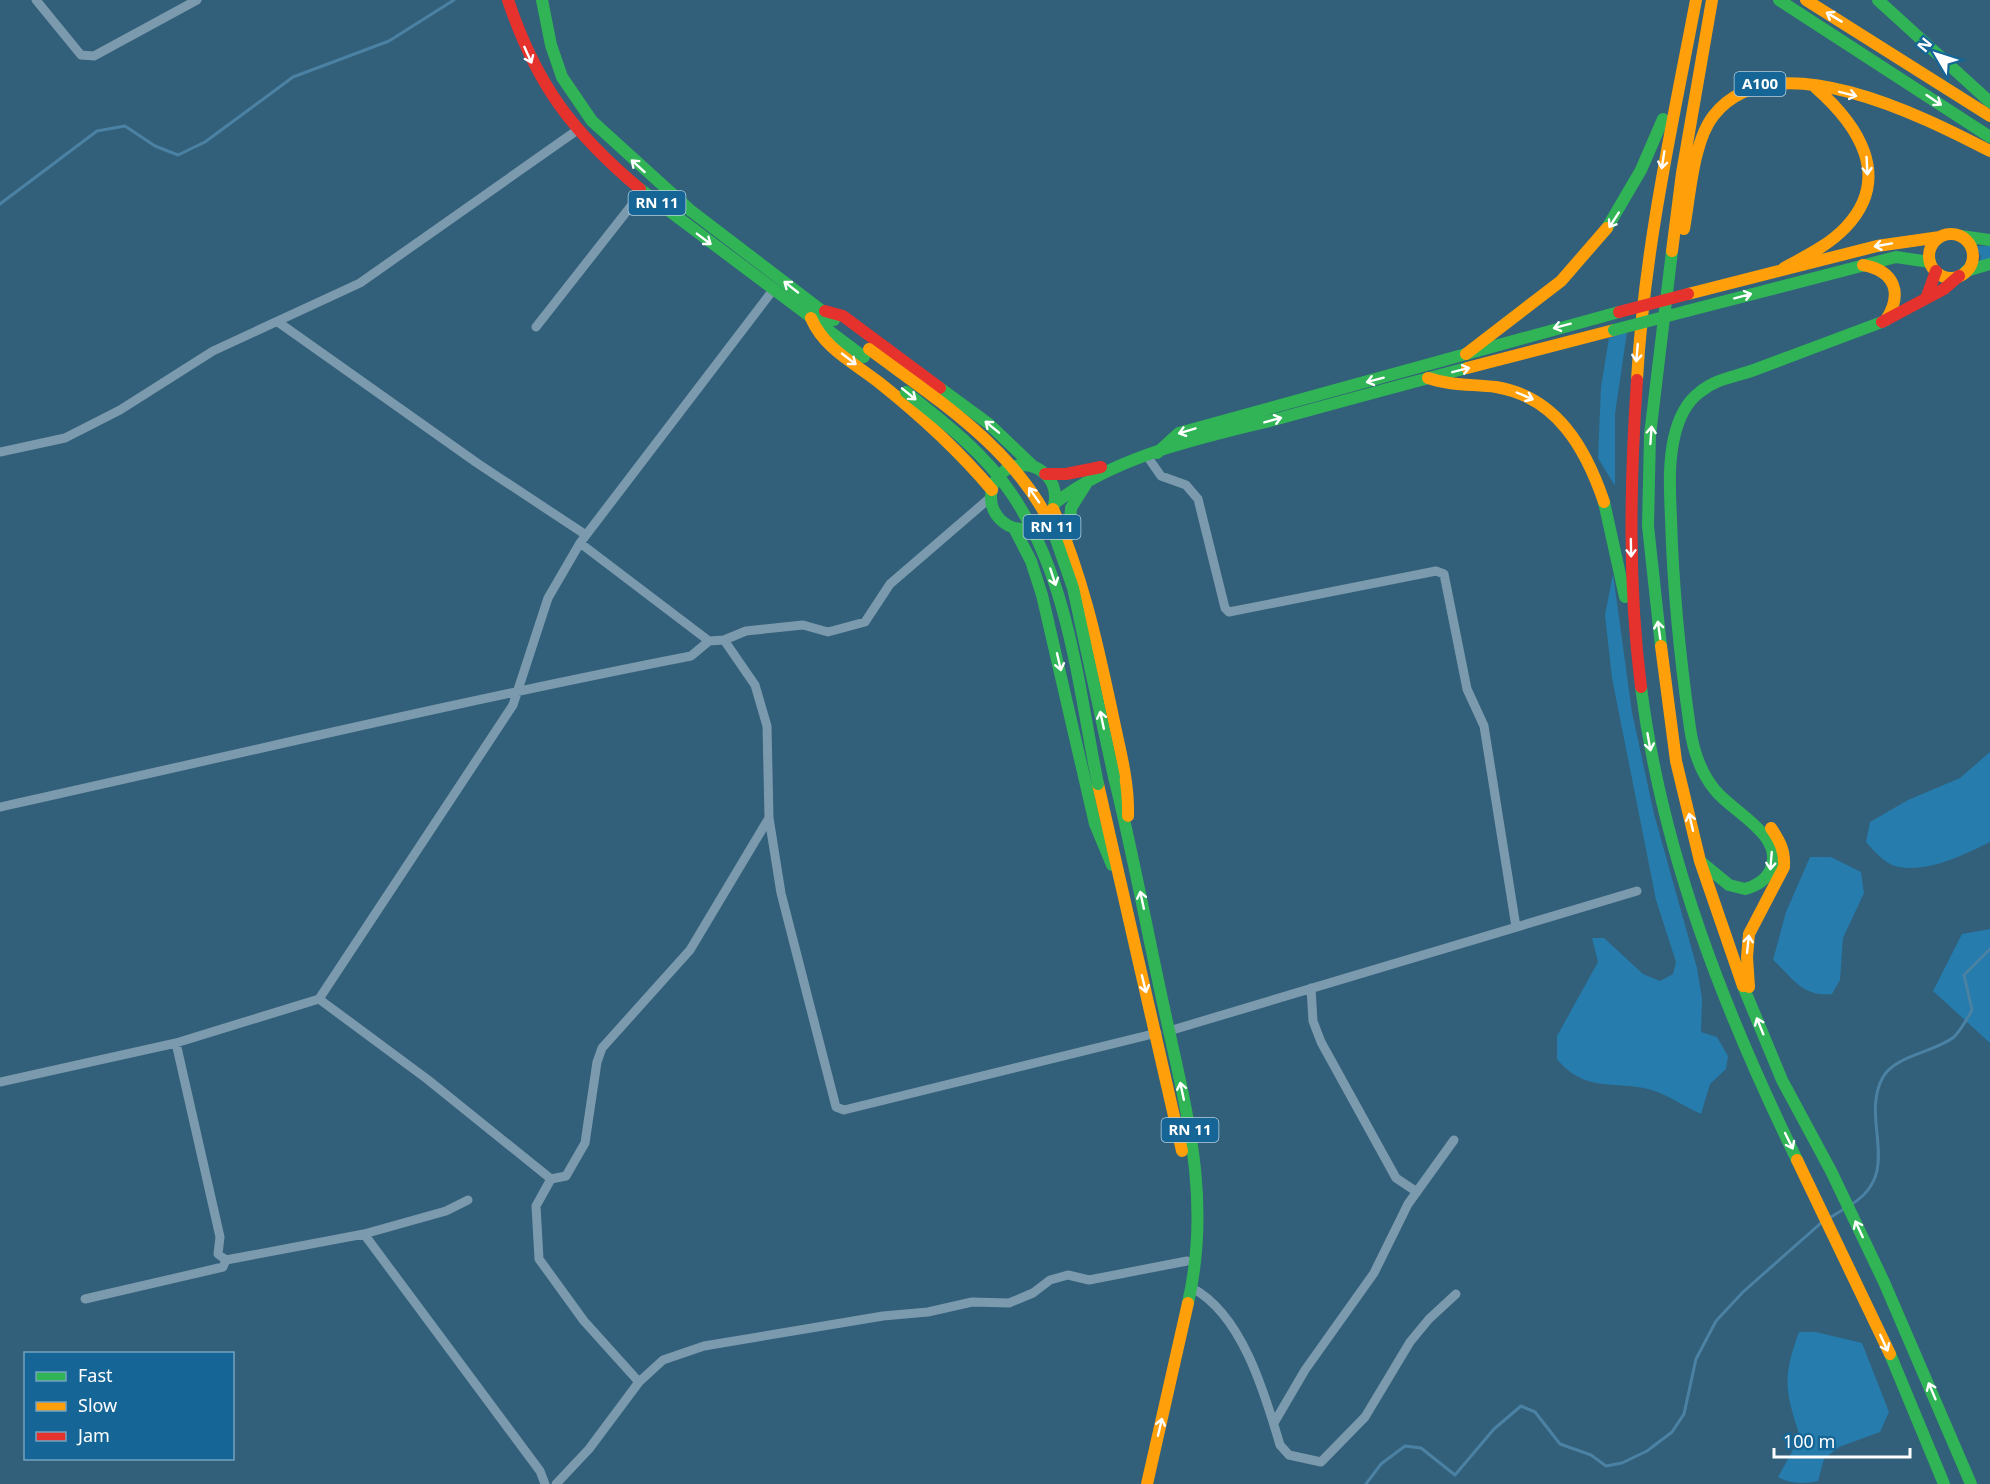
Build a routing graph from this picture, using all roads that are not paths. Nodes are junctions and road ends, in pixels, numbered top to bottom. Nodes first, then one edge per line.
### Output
1 (36, 0) edge
2 (197, 0) edge
3 (508, 0) edge
4 (542, 0) edge
5 (1712, 0) edge
6 (1779, 0) edge
7 (1806, 0) edge
8 (1878, 0) edge
9 (1695, 3) edge
10 (1813, 86) junction
11 (1990, 102) edge
12 (1990, 116) edge
13 (576, 131) junction
14 (1990, 137) edge
15 (1990, 151) edge
16 (642, 192) junction
17 (1961, 236) junction
18 (1940, 237) junction
19 (1990, 240) edge
20 (1990, 264) edge
21 (1863, 265) junction
22 (1933, 267) junction
23 (1784, 268) junction
24 (1962, 274) junction
25 (773, 290) junction
26 (1665, 293) junction
27 (1927, 297) junction
28 (816, 314) junction
29 (1886, 320) junction
30 (278, 322) junction
31 (536, 327) dead end
32 (867, 353) junction
33 (1466, 354) junction
34 (1749, 372) junction
35 (1428, 378) junction
36 (0, 452) edge
37 (1152, 455) junction
38 (1120, 465) junction
39 (1034, 467) junction
40 (1046, 474) junction
41 (1098, 474) junction
42 (992, 494) junction
43 (1054, 506) junction
44 (1014, 528) junction
45 (586, 535) junction
46 (580, 543) junction
47 (1072, 549) junction
48 (724, 640) junction
49 (709, 641) junction
50 (1638, 658) junction
51 (518, 690) junction
52 (0, 807) edge
53 (769, 818) junction
54 (1126, 826) junction
55 (1700, 861) junction
56 (1118, 872) junction
57 (1637, 891) dead end
58 (1516, 927) junction
59 (1311, 988) junction
60 (319, 999) junction
61 (1750, 1002) junction
62 (1163, 1032) junction
63 (176, 1043) junction
64 (0, 1082) edge
65 (1454, 1140) dead end
66 (551, 1179) junction
67 (1417, 1192) junction
68 (468, 1200) dead end
69 (364, 1234) junction
70 (1187, 1261) junction
71 (224, 1264) junction
72 (1192, 1288) junction
73 (1456, 1294) dead end
74 (85, 1299) dead end
75 (639, 1382) junction
76 (1274, 1423) junction
77 (545, 1484) edge
78 (556, 1484) edge
79 (1136, 1484) edge
80 (1147, 1484) edge
81 (1944, 1484) edge
82 (1971, 1484) edge

1 - 2 street
3 -> 13 main road, RN 11
28 -> 4 main road, RN 11
5 - 26 main road
6 -> 14 main road
12 -> 7 main road
8 - 11 main road
9 -> 33 main road
9 -> 50 main road
10 -> 15 main road, A100
10 -> 23 main road
10 - 26 main road, A100
13 - 16 main road, RN 11
13 - 30 street
16 -> 25 main road, RN 11
16 - 31 street
17 - 18 main road
17 - 19 main road
17 - 24 main road
18 - 22 main road
18 -> 23 main road
20 - 24 main road
21 - 22 main road
21 - 29 main road
35 -> 21 main road, bridge
22 - 24 main road
22 - 27 main road
23 -> 33 main road, bridge
24 - 27 main road
25 - 28 main road, RN 11
25 - 45 street
55 -> 26 main road
27 - 29 main road
28 - 32 main road, RN 11
39 -> 28 main road, RN 11
28 -> 42 main road, RN 11
29 - 34 main road
30 - 36 street
30 - 45 street
54 -> 32 main road, RN 11, bridge
32 -> 56 main road, RN 11, bridge
33 -> 37 main road
34 -> 55 main road
61 -> 34 main road
37 -> 35 main road
35 -> 50 main road
37 - 38 main road
37 - 58 street
38 - 40 main road
38 - 41 main road
39 - 40 main road
39 - 42 main road
40 - 43 main road
41 - 43 main road
41 - 47 main road
42 - 44 main road
42 - 48 street
43 - 44 main road
43 - 47 main road, RN 11
44 -> 56 main road, RN 11
45 - 46 street
46 - 49 street
46 - 51 street
47 - 54 main road, RN 11
48 - 49 street
48 - 53 street
49 - 51 street
50 -> 81 main road
51 - 52 street
51 - 60 street
53 - 62 street
53 - 66 street
62 -> 54 main road, RN 11
55 - 61 main road
56 -> 62 main road, RN 11
57 - 58 street
58 - 59 street
59 - 62 street
59 - 67 street
60 - 63 street
60 - 66 street
82 -> 61 main road
62 - 70 main road, RN 11
72 -> 62 main road, RN 11
63 - 64 street
63 - 71 street
65 - 67 street
66 - 75 street
67 - 76 street
68 - 69 street
69 - 71 street
69 - 77 street
70 - 75 street
70 - 79 main road, RN 11
71 - 74 street
72 - 76 street
80 -> 72 main road, RN 11
73 - 76 street
75 - 78 street

